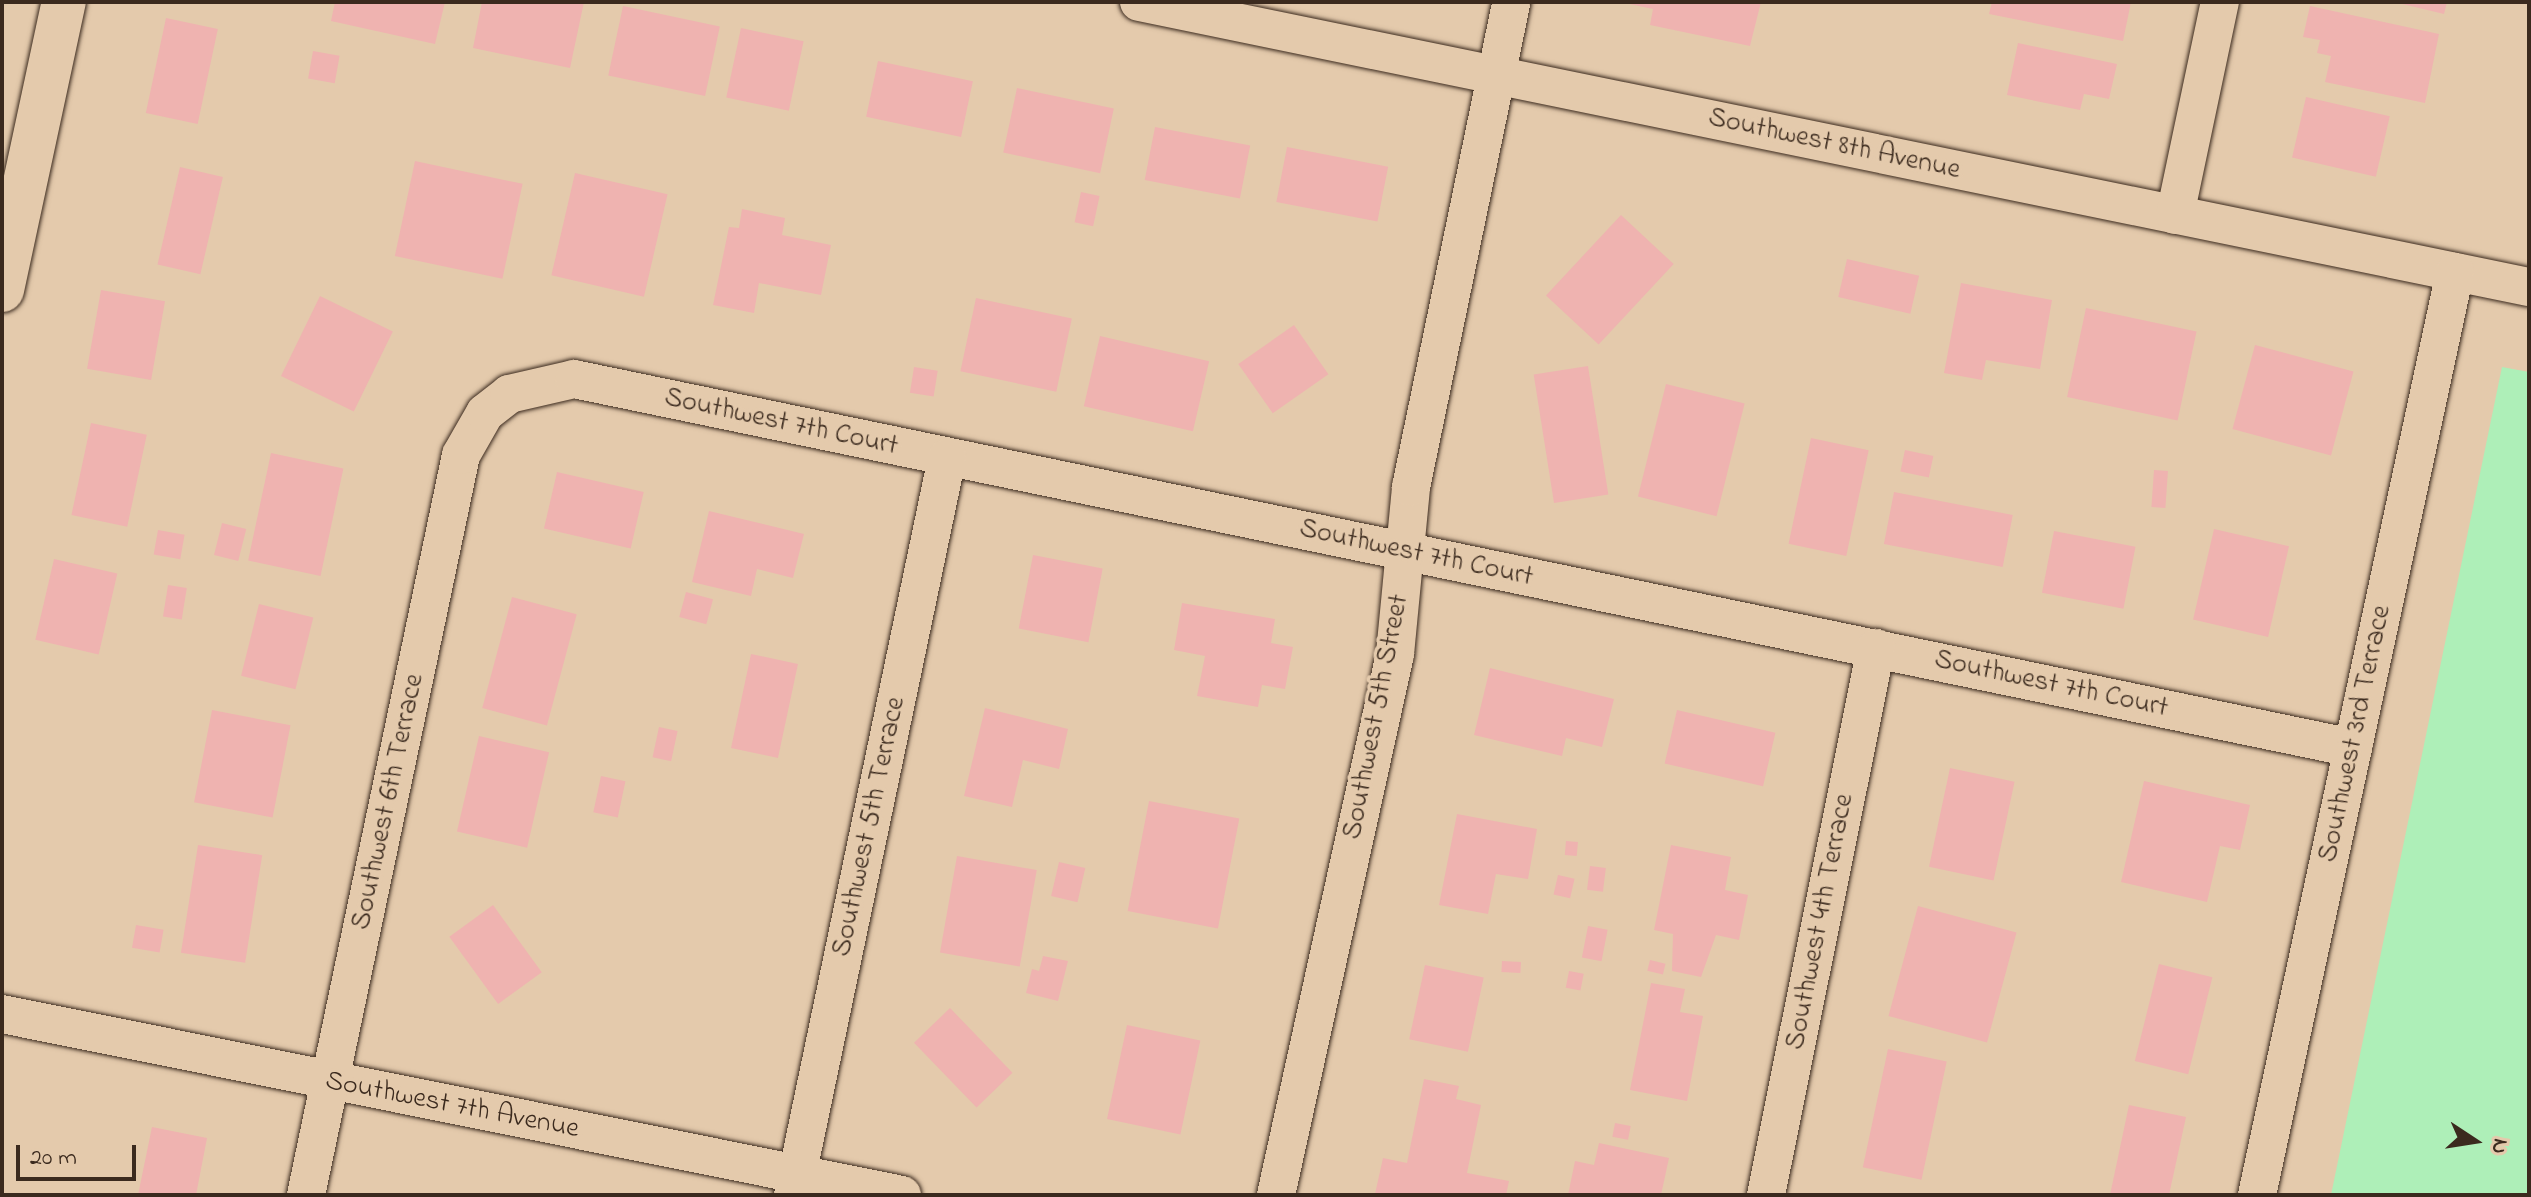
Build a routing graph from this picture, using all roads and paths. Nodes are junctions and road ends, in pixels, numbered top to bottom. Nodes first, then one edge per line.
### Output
1 (64, 2) edge
2 (1139, 2) edge
3 (1511, 2) edge
4 (2220, 2) edge
5 (1496, 77) junction
6 (2175, 215) junction
7 (2455, 272) junction
8 (2529, 287) edge
9 (2, 290) edge
10 (485, 413) joint
11 (947, 458) junction
12 (1407, 552) junction
13 (1876, 648) junction
14 (2353, 748) junction
15 (2, 1014) edge
16 (331, 1082) junction
17 (795, 1185) edge
18 (306, 1195) edge
19 (902, 1195) edge
20 (1276, 1195) edge
21 (1766, 1195) edge
22 (2257, 1195) edge

1 - 9 street
2 - 5 street, Southwest 8th Avenue
3 - 5 street, Southwest 5th Street
4 - 6 street
5 - 6 street, Southwest 8th Avenue
5 - 12 street, Southwest 5th Street
6 - 7 street, Southwest 8th Avenue
7 - 8 street, Southwest 8th Avenue
7 - 14 street, Southwest 3rd Terrace
10 - 11 street, Southwest 7th Court
10 - 16 street, Southwest 6th Terrace
11 - 12 street, Southwest 7th Court
11 - 17 street, Southwest 5th Terrace
12 - 13 street, Southwest 7th Court
12 - 20 street, Southwest 5th Street
13 - 14 street, Southwest 7th Court
13 - 21 street, Southwest 4th Terrace
14 - 22 street, Southwest 3rd Terrace
15 - 16 street, Southwest 7th Avenue
16 - 17 street, Southwest 7th Avenue
16 - 18 street, Southwest 6th Terrace
17 - 19 street, Southwest 7th Avenue

